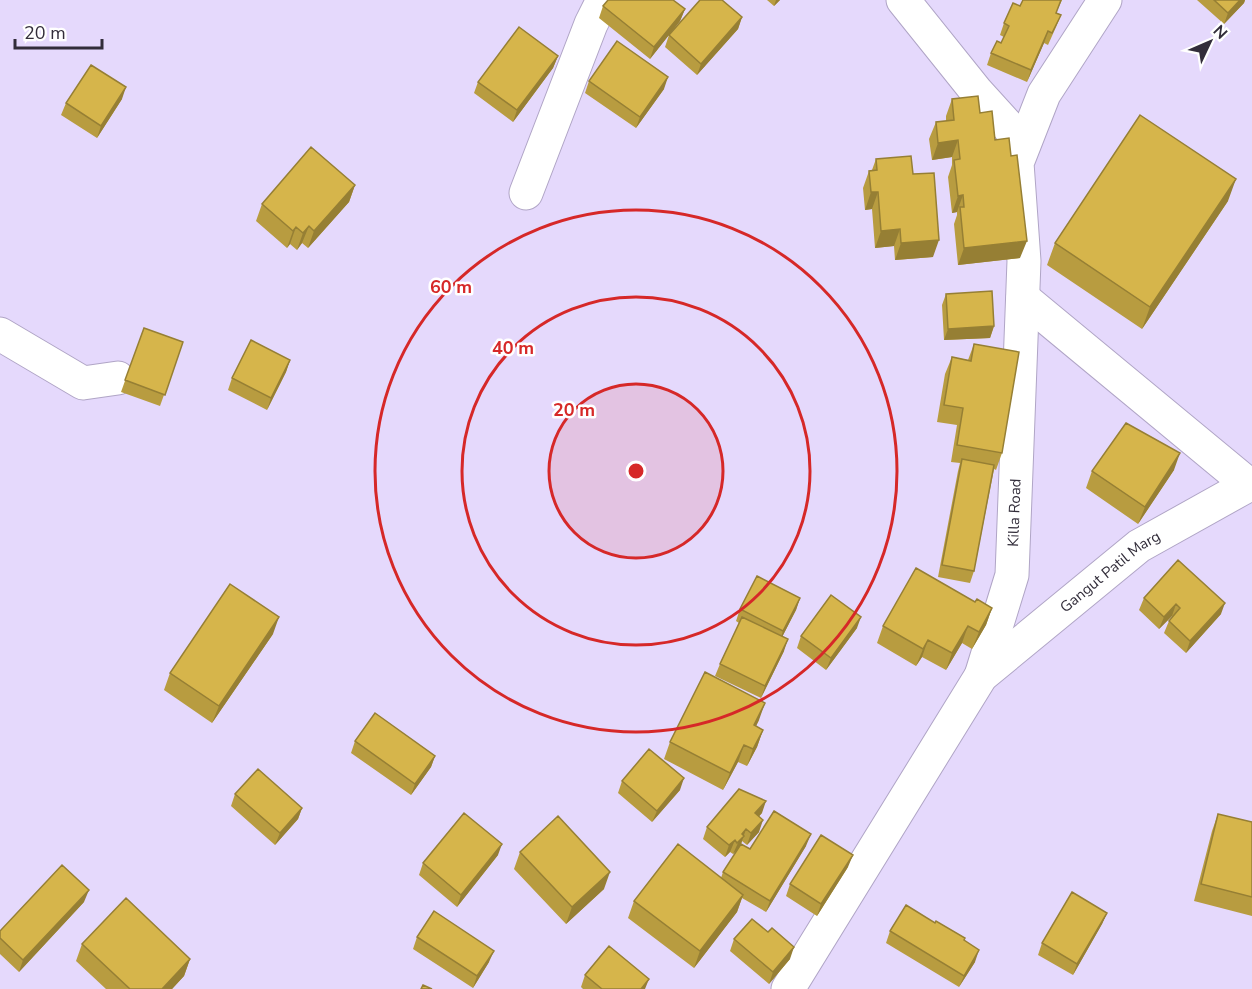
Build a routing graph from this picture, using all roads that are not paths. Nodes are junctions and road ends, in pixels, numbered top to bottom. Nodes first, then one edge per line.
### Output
1 (603, 0) edge
2 (903, 0) edge
3 (1105, 0) edge
4 (1024, 144) junction
5 (526, 193) dead end
6 (1023, 298) junction
7 (0, 334) edge
8 (118, 378) dead end
9 (1251, 484) edge
10 (981, 676) junction
11 (788, 989) edge

1 - 5 street
2 - 4 street
3 - 4 street, Killa Road
4 - 6 street, Killa Road
6 - 9 street
6 - 10 street, Killa Road
7 - 8 street
9 - 10 street, Gangut Patil Marg
10 - 11 street, Killa Road

